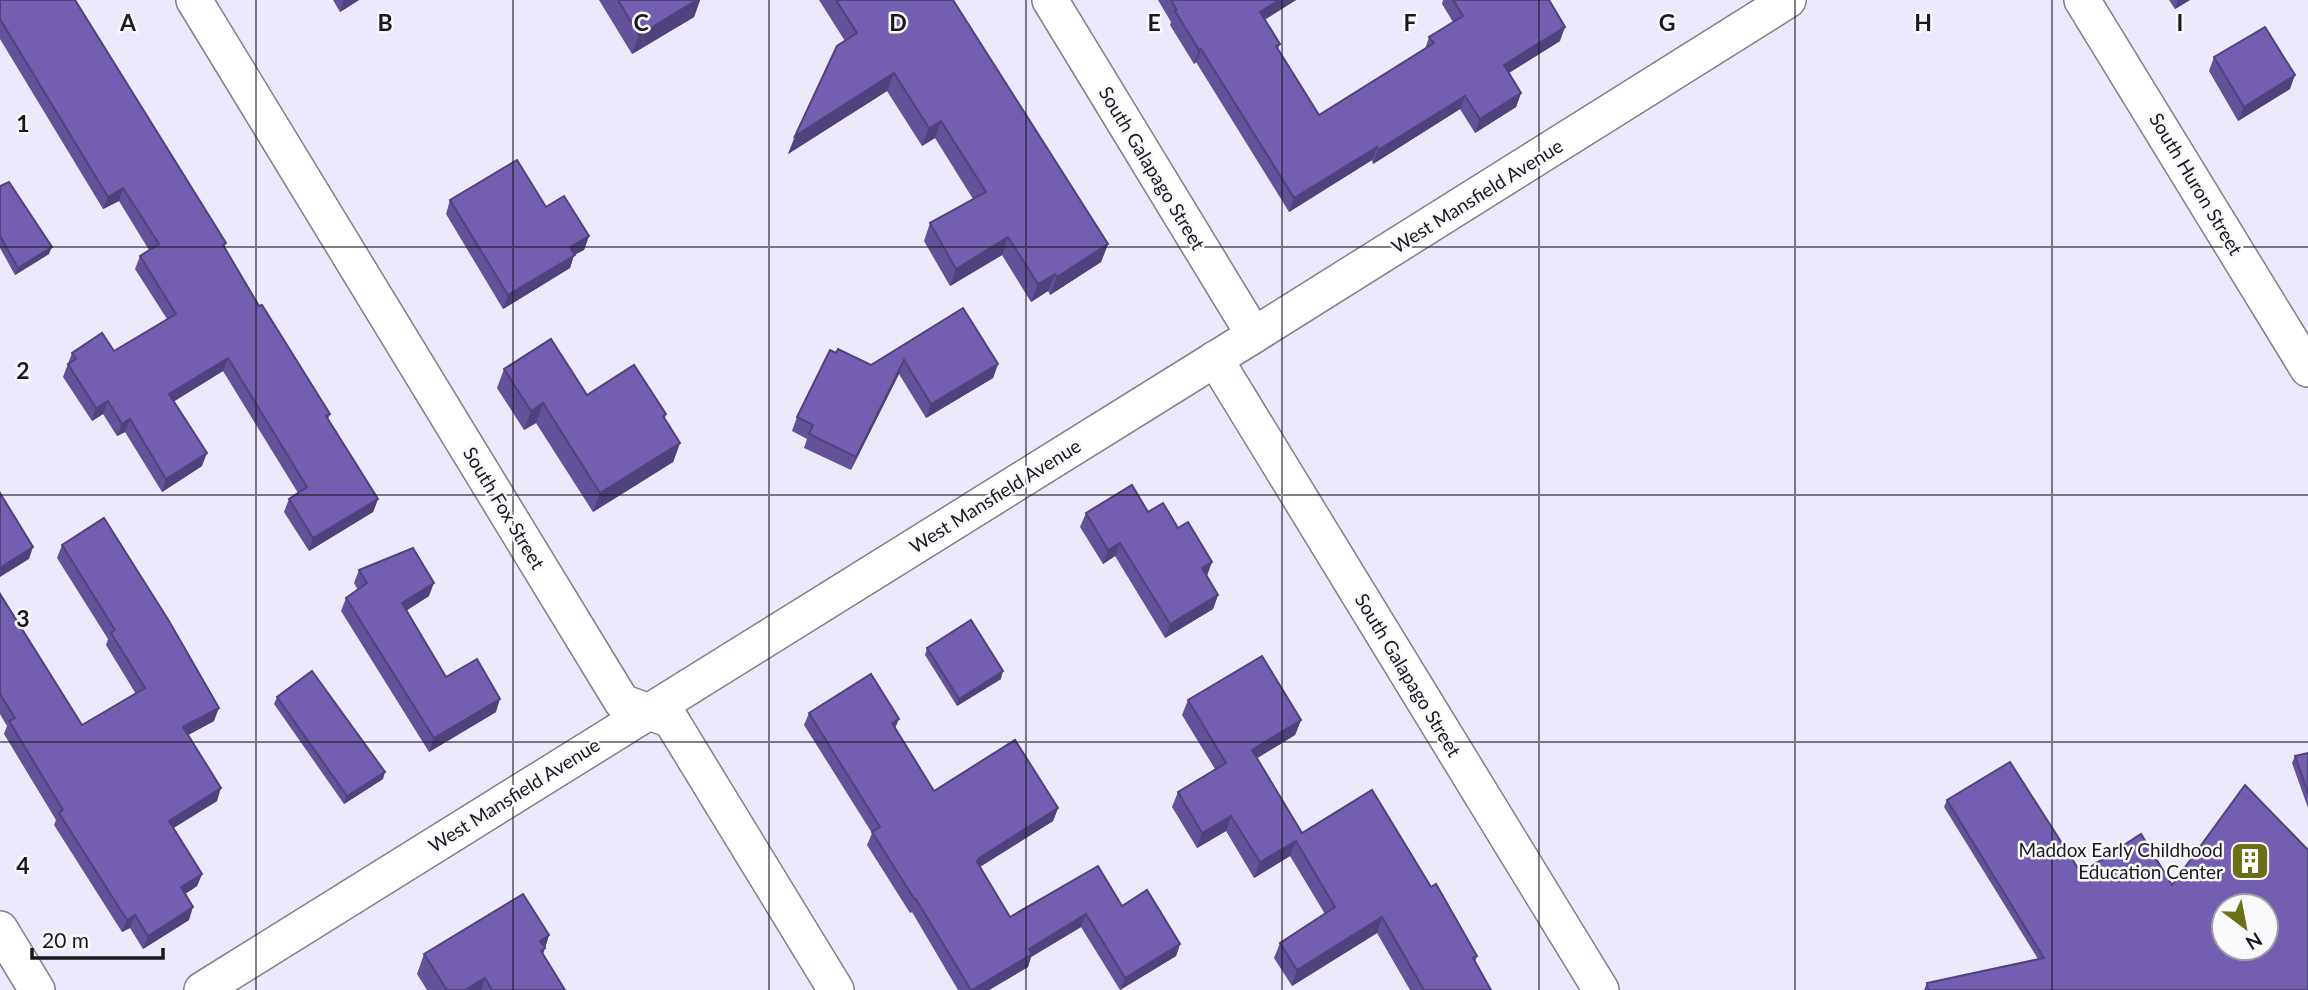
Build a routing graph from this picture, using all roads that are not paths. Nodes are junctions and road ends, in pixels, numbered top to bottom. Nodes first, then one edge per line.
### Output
1 (194, 0) edge
2 (1051, 0) edge
3 (2082, 0) edge
4 (1765, 6) edge
5 (1254, 335) junction
6 (1215, 359) junction
7 (2308, 369) edge
8 (646, 712) junction
9 (0, 929) edge
10 (37, 990) edge
11 (202, 990) edge
12 (836, 990) edge
13 (1601, 990) edge

1 - 8 street, South Fox Street
2 - 5 street, South Galapago Street
3 - 7 street, South Huron Street
4 - 5 street, West Mansfield Avenue
5 - 6 street, West Mansfield Avenue
6 - 8 street, West Mansfield Avenue
6 - 13 street, South Galapago Street
8 - 11 street, West Mansfield Avenue
8 - 12 street, South Fox Street
9 - 10 street

